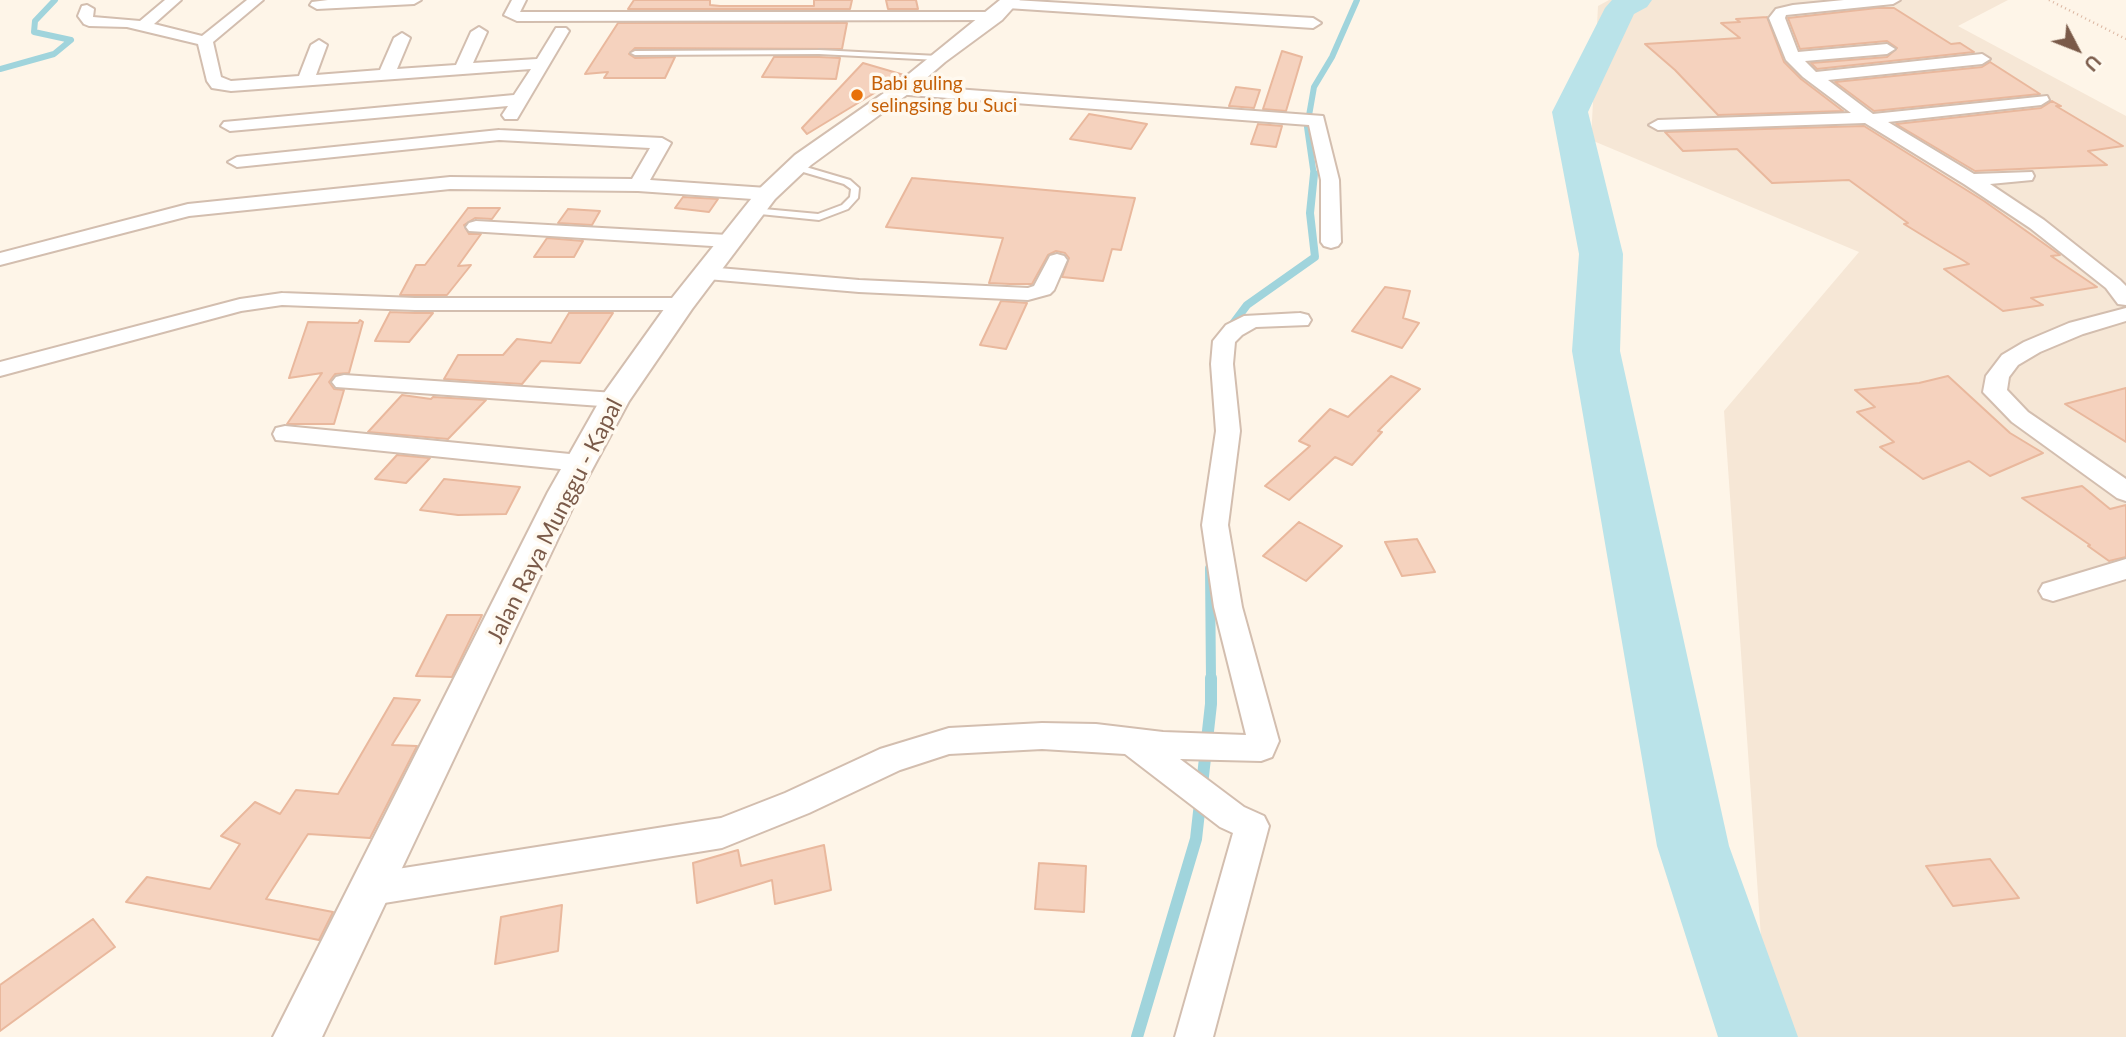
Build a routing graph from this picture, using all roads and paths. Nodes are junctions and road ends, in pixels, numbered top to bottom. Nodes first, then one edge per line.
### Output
1 (174, 0) edge
2 (256, 0) edge
3 (414, 0) edge
4 (519, 0) edge
5 (1893, 0) edge
6 (2049, 0) edge
7 (317, 5) dead end
8 (1004, 7) edge
9 (87, 9) dead end
10 (1313, 23) dead end
11 (144, 26) junction
12 (561, 31) dead end
13 (479, 32) dead end
14 (402, 38) dead end
15 (2126, 39) edge
16 (205, 41) junction
17 (319, 45) dead end
18 (1886, 49) dead end
19 (635, 53) dead end
20 (1792, 57) junction
21 (938, 58) junction
22 (1982, 60) dead end
23 (542, 63) junction
24 (462, 69) junction
25 (386, 75) junction
26 (1813, 77) junction
27 (305, 81) junction
28 (901, 90) junction
29 (520, 100) junction
30 (2041, 100) dead end
31 (1869, 118) junction
32 (1658, 125) dead end
33 (230, 126) dead end
34 (499, 135) junction
35 (237, 162) dead end
36 (796, 167) junction
37 (2025, 176) dead end
38 (1971, 180) junction
39 (638, 186) junction
40 (760, 202) junction
41 (476, 228) dead end
42 (728, 241) junction
43 (1331, 242) dead end
44 (0, 259) edge
45 (1057, 260) dead end
46 (707, 273) junction
47 (2126, 299) edge
48 (682, 304) junction
49 (2126, 314) edge
50 (1300, 320) dead end
51 (0, 369) edge
52 (344, 382) dead end
53 (615, 400) junction
54 (285, 434) dead end
55 (580, 463) junction
56 (2126, 492) edge
57 (2126, 569) edge
58 (2053, 592) dead end
59 (1148, 744) junction
60 (1190, 787) joint
61 (1232, 817) joint
62 (372, 890) junction
63 (297, 1037) edge
64 (1194, 1037) edge

1 - 11 street
2 - 16 street
3 - 7 street
4 - 8 street
5 - 20 street
6 - 15 path
8 - 10 street
8 - 21 street, Jalan Raya Munggu - Kapal
9 - 11 street
11 - 16 street
12 - 23 street
13 - 24 street
14 - 25 street
16 - 27 street
17 - 27 street
18 - 20 street
19 - 21 lane
20 - 26 street
21 - 28 street, Jalan Raya Munggu - Kapal
22 - 26 street
23 - 24 street
23 - 29 street
24 - 25 street
25 - 27 street
26 - 31 street
28 - 36 street, Jalan Raya Munggu - Kapal
28 - 43 street
29 - 33 street
29 - 34 street
30 - 31 street
31 - 32 street
31 - 38 street
34 - 35 street
34 - 39 street
36 - 40 street, Jalan Raya Munggu - Kapal
36 - 40 lane
37 - 38 street
38 - 47 street
39 - 40 street
39 - 44 street
40 - 42 street, Jalan Raya Munggu - Kapal
41 - 42 street
42 - 46 street, Jalan Raya Munggu - Kapal
45 - 46 street
46 - 48 street, Jalan Raya Munggu - Kapal
48 - 51 street
48 - 53 street, Jalan Raya Munggu - Kapal
49 - 56 street
50 - 59 street
52 - 53 street
53 - 55 street, Jalan Raya Munggu - Kapal
54 - 55 street
55 - 62 street, Jalan Raya Munggu - Kapal
57 - 58 street
59 - 60 street
59 - 62 street
60 - 61 street
61 - 64 street
62 - 63 street, Jalan Raya Munggu - Kapal

